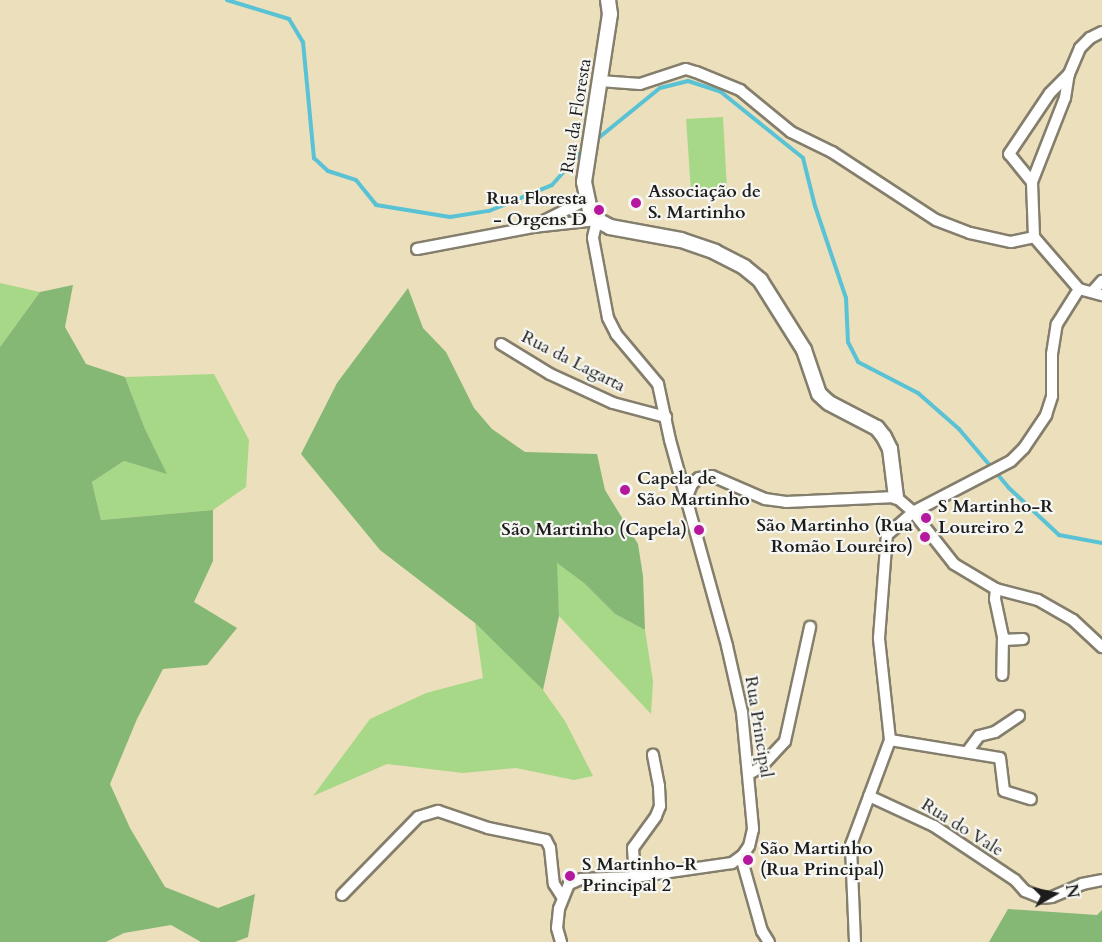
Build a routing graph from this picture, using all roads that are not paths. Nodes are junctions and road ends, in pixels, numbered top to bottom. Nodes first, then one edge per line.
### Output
1 (608, 0) edge
2 (1102, 32) edge
3 (1069, 74) junction
4 (600, 81) junction
5 (1032, 182) junction
6 (586, 200) junction
7 (597, 220) junction
8 (533, 227) junction
9 (1034, 237) junction
10 (417, 249) dead end
11 (1102, 281) edge
12 (1079, 289) junction
13 (1097, 294) edge
14 (501, 344) dead end
15 (666, 417) junction
16 (896, 497) junction
17 (686, 500) junction
18 (913, 512) junction
19 (996, 590) junction
20 (810, 627) dead end
21 (1023, 639) dead end
22 (1002, 640) junction
23 (1102, 647) edge
24 (1002, 675) dead end
25 (1019, 716) dead end
26 (890, 740) junction
27 (967, 752) junction
28 (653, 755) dead end
29 (749, 774) junction
30 (869, 796) junction
31 (1031, 799) dead end
32 (741, 857) junction
33 (635, 877) junction
34 (1102, 880) edge
35 (342, 895) dead end
36 (562, 897) junction
37 (561, 942) edge
38 (769, 942) edge
39 (855, 942) edge

1 - 4 street, Rua da Floresta
2 - 3 street
3 - 5 street
3 - 5 street
4 - 6 street, Rua da Floresta
4 - 9 street
5 - 9 street
6 - 7 street, Rua da Floresta
6 - 8 street
7 - 8 street
7 - 15 street, Rua Principal
7 - 16 street
8 - 10 street
9 - 12 street
11 - 13 street
12 - 13 street
12 - 18 street
14 - 15 street, Rua da Lagarta
15 - 17 street, Rua Principal
16 - 17 street
16 - 18 street
17 - 29 street, Rua Principal
18 - 19 street
18 - 26 street
19 - 22 street
19 - 23 street
20 - 29 street
21 - 22 street
22 - 24 street
25 - 27 street
26 - 27 street
26 - 30 street
27 - 31 street
28 - 33 street
29 - 32 street, Rua Principal
30 - 34 street, Rua do Vale
30 - 39 street
32 - 33 street
32 - 38 street
33 - 36 street
35 - 36 street
36 - 37 street

